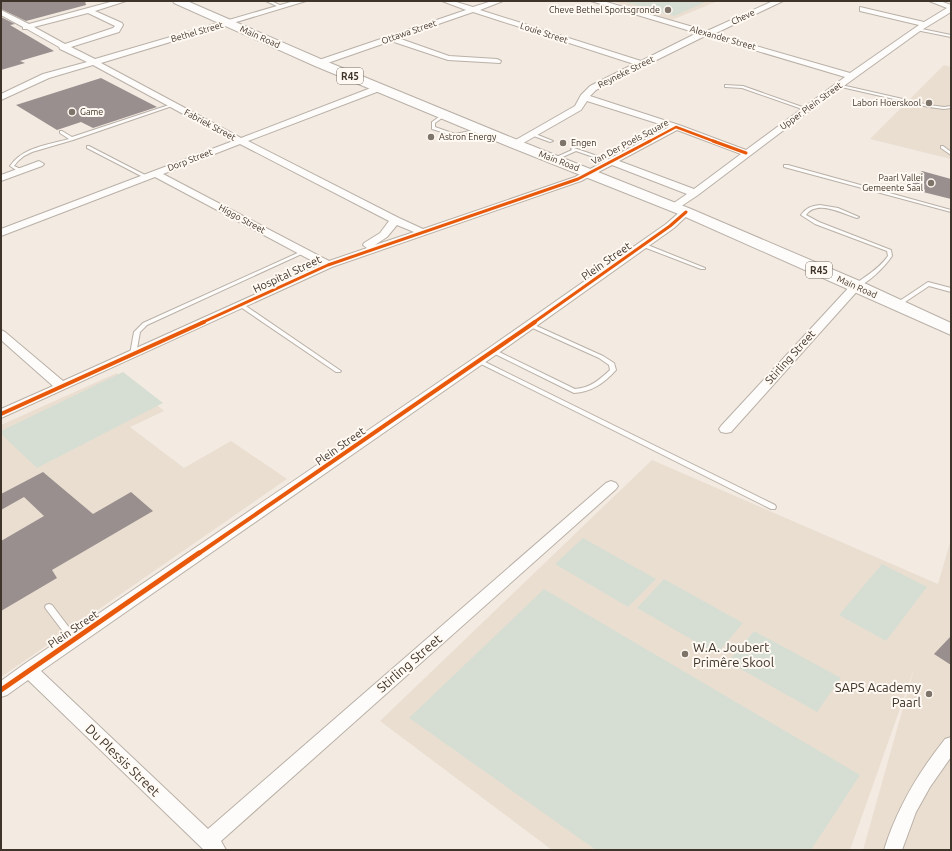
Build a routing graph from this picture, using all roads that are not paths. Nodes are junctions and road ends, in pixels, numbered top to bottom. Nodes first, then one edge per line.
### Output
1 (122, 1) edge
2 (268, 1) edge
3 (446, 1) edge
4 (500, 1) edge
5 (595, 1) edge
6 (779, 1) edge
7 (933, 1) edge
8 (297, 2) edge
9 (183, 3) edge
10 (282, 7) junction
11 (951, 8) edge
12 (863, 9) dead end
13 (88, 10) junction
14 (473, 10) junction
15 (1, 12) edge
16 (227, 23) junction
17 (920, 26) junction
18 (26, 27) junction
19 (706, 33) junction
20 (951, 36) edge
21 (390, 38) junction
22 (63, 47) junction
23 (497, 61) dead end
24 (92, 62) junction
25 (318, 63) junction
26 (641, 64) junction
27 (850, 76) junction
28 (838, 85) junction
29 (726, 86) dead end
30 (379, 88) junction
31 (1, 97) edge
32 (584, 97) junction
33 (173, 105) junction
34 (951, 107) edge
35 (806, 109) junction
36 (444, 115) junction
37 (676, 127) junction
38 (480, 130) junction
39 (61, 132) dead end
40 (532, 134) junction
41 (72, 139) junction
42 (240, 141) junction
43 (551, 141) dead end
44 (515, 144) junction
45 (88, 147) dead end
46 (942, 147) dead end
47 (746, 153) junction
48 (951, 154) edge
49 (554, 160) junction
50 (610, 161) junction
51 (39, 164) dead end
52 (786, 166) dead end
53 (22, 171) junction
54 (590, 173) junction
55 (151, 175) junction
56 (1, 178) edge
57 (696, 192) junction
58 (679, 209) junction
59 (951, 211) edge
60 (857, 217) dead end
61 (395, 220) junction
62 (422, 232) junction
63 (1, 233) edge
64 (643, 245) junction
65 (304, 252) junction
66 (349, 257) junction
67 (328, 264) junction
68 (703, 268) dead end
69 (856, 286) junction
70 (951, 290) edge
71 (241, 305) junction
72 (897, 305) junction
73 (530, 325) junction
74 (951, 330) edge
75 (1, 334) edge
76 (493, 351) junction
77 (133, 354) junction
78 (479, 361) junction
79 (338, 371) dead end
80 (61, 386) junction
81 (1, 414) edge
82 (726, 429) dead end
83 (611, 486) dead end
84 (773, 507) dead end
85 (49, 607) dead end
86 (74, 640) junction
87 (29, 670) junction
88 (1, 690) edge
89 (951, 744) edge
90 (212, 845) edge
91 (892, 850) edge

1 - 13 street
2 - 10 lane
3 - 14 street, Louie Street
4 - 14 street, Ottawa Street
5 - 19 street, Alexander Street
6 - 19 street, Cheve
7 - 11 street
8 - 10 street, Bethel Street
9 - 16 main road, Main Road / R45
10 - 16 street, Bethel Street
11 - 17 street, Upper Plein Street
12 - 17 street
13 - 18 street
13 - 22 street
14 - 21 street, Ottawa Street
14 - 26 street, Louie Street
15 - 18 street, Fabriek Street
16 - 24 street, Bethel Street
16 - 25 main road, Main Road / R45
17 - 20 lane
17 - 27 street, Upper Plein Street
18 - 22 street, Fabriek Street
19 - 26 street, Reyneke Street
19 - 27 street, Alexander Street
21 - 23 street
21 - 25 street, Ottawa Street
22 - 24 street, Fabriek Street
24 - 31 street, Bethel Street
24 - 33 street, Fabriek Street
25 - 30 main road, Main Road / R45
26 - 32 street, Reyneke Street
27 - 28 street, Upper Plein Street
28 - 34 lane
28 - 35 street, Upper Plein Street
29 - 35 lane
30 - 36 main road, Main Road / R45
30 - 42 street, Dorp Street
32 - 37 street, Van Der Poels Square
32 - 40 street, Reyneke Street
33 - 41 lane
33 - 42 street, Fabriek Street
35 - 47 street, Upper Plein Street
36 - 38 main road, Main Road / R45
36 - 38 lane
37 - 47 street, Van Der Poels Square
37 - 50 street, Van Der Poels Square
38 - 44 main road, Main Road / R45
39 - 41 lane
40 - 43 lane
40 - 44 street, Reyneke Street
41 - 53 lane
42 - 55 street, Dorp Street
42 - 61 street, Fabriek Street
44 - 49 main road, Main Road / R45
45 - 55 lane
46 - 48 lane
47 - 57 street, Upper Plein Street
49 - 50 lane
49 - 54 main road, Main Road / R45
50 - 54 street, Van Der Poels Square
50 - 57 street, Van Der Poels Square
51 - 53 street
52 - 59 lane
53 - 56 street
54 - 58 main road, Main Road / R45
54 - 62 street, Hospital Street
55 - 63 street, Dorp Street
55 - 65 street, Higgo Street
57 - 58 street, Upper Plein Street
58 - 64 street, Plein Street
58 - 69 main road, Main Road / R45
60 - 69 lane
61 - 62 street, Fabriek Street
61 - 66 street
62 - 66 street, Hospital Street
64 - 68 lane
64 - 73 street, Plein Street
65 - 67 street, Higgo Street
65 - 77 lane
66 - 67 street, Hospital Street
67 - 71 street, Hospital Street
69 - 72 main road, Main Road / R45
69 - 82 street, Stirling Street
70 - 72 lane
71 - 77 street, Hospital Street
71 - 79 lane
72 - 74 main road, Main Road / R45
73 - 76 street, Plein Street
73 - 76 lane
75 - 80 street
76 - 78 street, Plein Street
77 - 80 street, Hospital Street
78 - 84 lane
78 - 86 street, Plein Street
80 - 81 street, Hospital Street
83 - 90 street, Stirling Street
85 - 86 lane
86 - 87 street, Plein Street
87 - 88 street, Plein Street
87 - 90 street, Du Plessis Street
89 - 91 street

